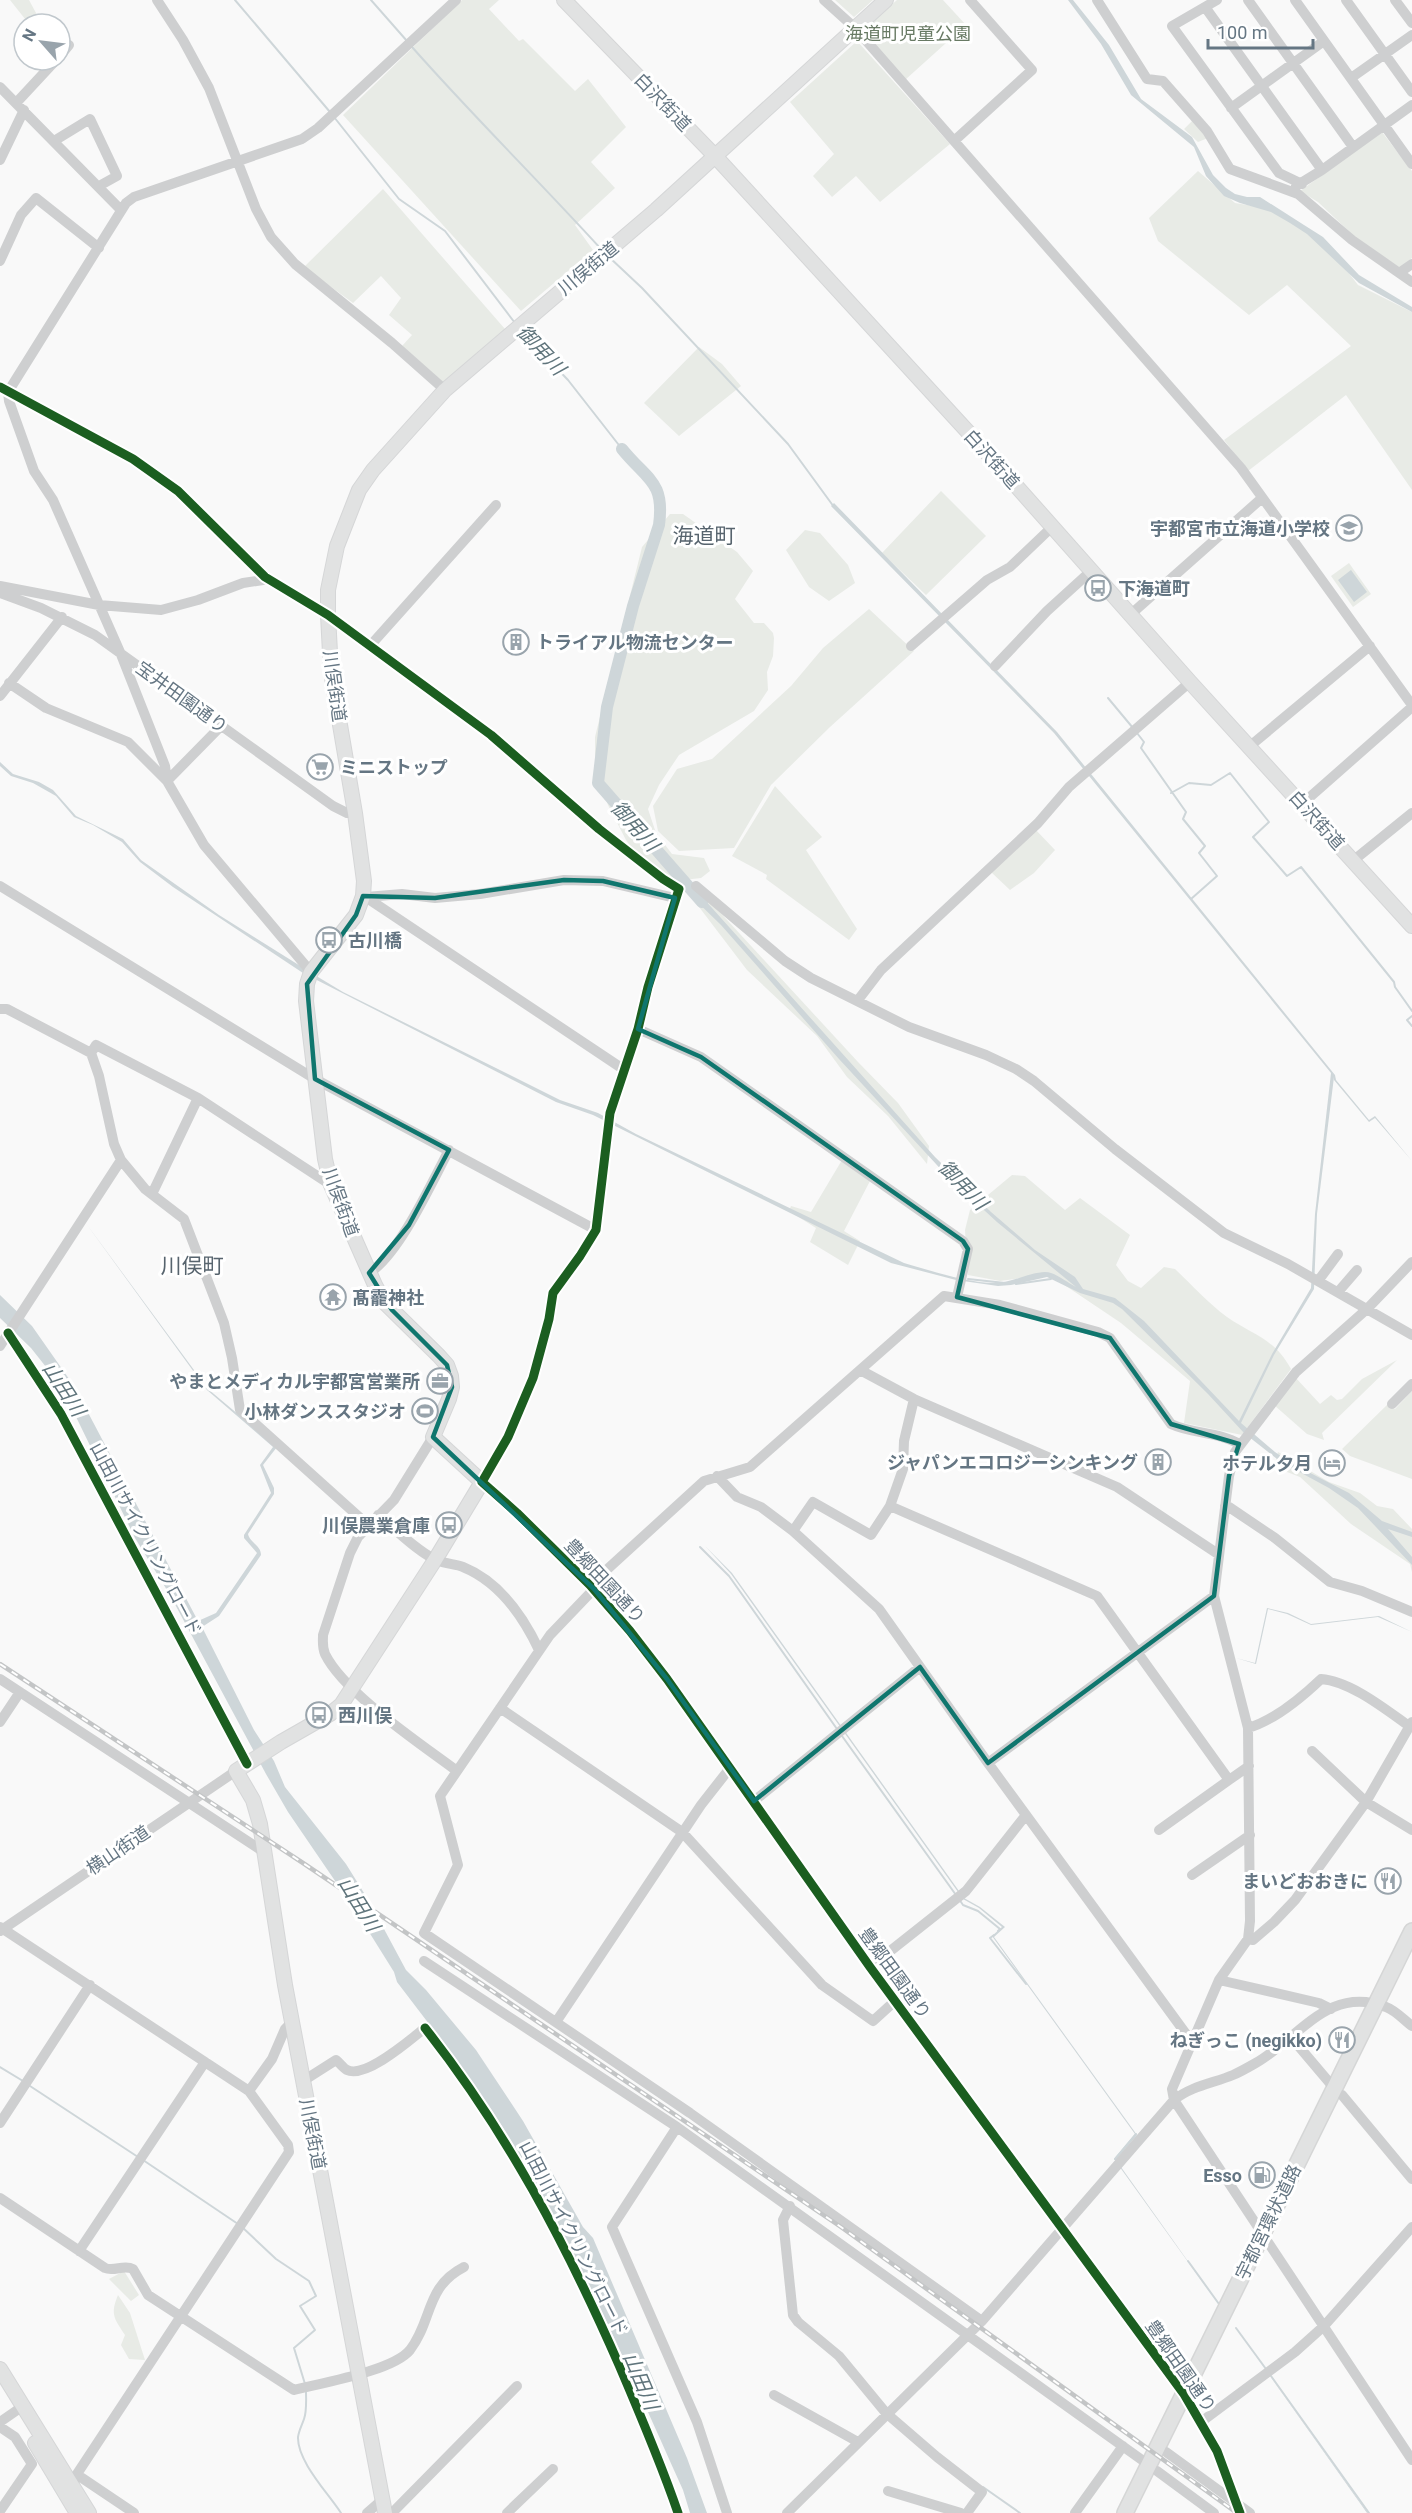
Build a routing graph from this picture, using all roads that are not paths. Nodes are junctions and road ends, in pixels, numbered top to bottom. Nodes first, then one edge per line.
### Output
1 (157, 0) edge
2 (456, 0) edge
3 (564, 0) edge
4 (824, 0) edge
5 (886, 0) edge
6 (970, 0) edge
7 (1097, 0) edge
8 (1216, 0) edge
9 (1248, 0) edge
10 (1295, 0) edge
11 (1346, 0) edge
12 (1395, 0) edge
13 (1205, 7) junction
14 (1412, 23) edge
15 (855, 28) junction
16 (1412, 35) edge
17 (1324, 41) junction
18 (1385, 54) junction
19 (1293, 63) junction
20 (47, 72) edge
21 (1351, 78) junction
22 (1262, 86) junction
23 (0, 87) edge
24 (1412, 92) edge
25 (1412, 105) edge
26 (20, 106) junction
27 (1232, 108) junction
28 (1384, 125) junction
29 (54, 141) junction
30 (954, 141) junction
31 (1353, 147) junction
32 (715, 156) junction
33 (0, 160) edge
34 (238, 161) junction
35 (1412, 164) edge
36 (1322, 170) junction
37 (1268, 184) junction
38 (1302, 184) junction
39 (99, 186) junction
40 (121, 210) junction
41 (99, 248) junction
42 (0, 261) edge
43 (1412, 264) edge
44 (1399, 273) junction
45 (1412, 282) edge
46 (4, 389) edge
47 (445, 390) junction
48 (1262, 498) junction
49 (496, 505) dead end
50 (1052, 527) junction
51 (1091, 571) junction
52 (265, 577) junction
53 (0, 586) edge
54 (0, 593) edge
55 (99, 605) junction
56 (328, 615) junction
57 (1130, 615) junction
58 (62, 617) junction
59 (910, 646) dead end
60 (1370, 646) junction
61 (369, 647) junction
62 (120, 652) junction
63 (995, 666) dead end
64 (1190, 682) junction
65 (9, 683) junction
66 (0, 696) edge
67 (1412, 706) edge
68 (221, 726) junction
69 (1250, 746) junction
70 (167, 782) junction
71 (1302, 804) junction
72 (355, 813) junction
73 (1412, 813) edge
74 (1354, 860) junction
75 (0, 886) edge
76 (696, 886) dead end
77 (365, 896) junction
78 (675, 898) junction
79 (1412, 926) edge
80 (311, 972) junction
81 (858, 1000) junction
82 (0, 1009) edge
83 (638, 1029) junction
84 (92, 1053) junction
85 (623, 1069) junction
86 (315, 1079) junction
87 (198, 1098) junction
88 (449, 1150) junction
89 (121, 1160) junction
90 (331, 1185) junction
91 (152, 1194) junction
92 (596, 1230) junction
93 (1338, 1254) dead end
94 (1412, 1262) edge
95 (1357, 1270) dead end
96 (369, 1273) junction
97 (1318, 1281) junction
98 (1338, 1292) junction
99 (957, 1297) junction
100 (1367, 1309) junction
101 (1412, 1335) edge
102 (0, 1346) edge
103 (862, 1371) junction
104 (1412, 1384) edge
105 (914, 1399) junction
106 (1392, 1404) dead end
107 (433, 1437) junction
108 (1239, 1444) junction
109 (717, 1476) junction
110 (482, 1482) junction
111 (890, 1506) junction
112 (1225, 1506) junction
113 (378, 1515) junction
114 (368, 1525) junction
115 (793, 1531) junction
116 (1218, 1554) junction
117 (435, 1560) junction
118 (592, 1587) junction
119 (1214, 1596) junction
120 (1412, 1612) edge
121 (539, 1650) junction
122 (1138, 1652) junction
123 (920, 1667) junction
124 (0, 1679) edge
125 (351, 1687) junction
126 (20, 1692) junction
127 (500, 1708) junction
128 (0, 1722) edge
129 (1410, 1724) edge
130 (1248, 1728) junction
131 (1312, 1751) dead end
132 (988, 1763) junction
133 (1248, 1766) junction
134 (242, 1768) junction
135 (730, 1768) junction
136 (456, 1771) junction
137 (1229, 1780) junction
138 (188, 1802) junction
139 (754, 1802) junction
140 (1366, 1802) junction
141 (1026, 1815) junction
142 (1160, 1830) dead end
143 (1412, 1830) edge
144 (682, 1832) junction
145 (1250, 1835) junction
146 (264, 1852) junction
147 (1192, 1875) dead end
148 (1, 1929) edge
149 (1412, 1931) edge
150 (1248, 1939) junction
151 (1412, 1952) edge
152 (424, 1961) dead end
153 (870, 1967) junction
154 (1219, 1980) junction
155 (90, 1985) junction
156 (895, 2001) junction
157 (1381, 2006) junction
158 (1331, 2009) junction
159 (292, 2022) junction
160 (556, 2022) junction
161 (1412, 2026) edge
162 (425, 2028) dead end
163 (1290, 2036) junction
164 (1194, 2039) junction
165 (205, 2062) junction
166 (303, 2081) junction
167 (249, 2091) junction
168 (1338, 2091) junction
169 (1174, 2100) junction
170 (0, 2123) edge
171 (677, 2127) junction
172 (1412, 2179) edge
173 (0, 2199) edge
174 (790, 2206) junction
175 (1412, 2226) edge
176 (1062, 2230) junction
177 (1266, 2237) junction
178 (80, 2251) junction
179 (464, 2267) dead end
180 (179, 2317) junction
181 (982, 2321) junction
182 (1324, 2326) junction
183 (968, 2335) junction
184 (0, 2369) edge
185 (358, 2373) junction
186 (0, 2386) edge
187 (516, 2386) dead end
188 (774, 2395) dead end
189 (1187, 2400) junction
190 (19, 2409) junction
191 (886, 2414) junction
192 (0, 2422) edge
193 (1201, 2422) junction
194 (0, 2427) edge
195 (858, 2442) junction
196 (1123, 2446) junction
197 (1166, 2452) junction
198 (1412, 2460) edge
199 (1153, 2468) junction
200 (553, 2469) dead end
201 (68, 2480) junction
202 (888, 2491) dead end
203 (383, 2506) edge
204 (3, 2508) edge
205 (1238, 2508) edge
206 (791, 2511) edge
207 (15, 2513) edge
208 (77, 2513) edge
209 (89, 2513) edge
210 (134, 2513) edge
211 (367, 2513) edge
212 (392, 2513) edge
213 (507, 2513) edge
214 (727, 2513) edge
215 (961, 2513) edge
216 (967, 2513) edge
217 (1075, 2513) edge
218 (1125, 2513) edge
219 (1136, 2513) edge
220 (1214, 2513) edge
221 (1250, 2513) edge

1 - 34 street
2 - 34 street
3 - 32 main road, 白沢街道
4 - 15 street
5 - 15 main road, 川俣街道
6 - 30 street
7 - 37 street
8 - 13 street
9 - 19 street
10 - 17 street
11 - 18 street
12 - 14 street
13 - 22 street
13 - 27 street
15 - 30 street
15 - 32 main road, 川俣街道
16 - 18 street
17 - 19 street
17 - 21 street
18 - 21 street
18 - 24 street
19 - 22 street
19 - 31 street
20 - 26 street
21 - 28 street
22 - 27 street
22 - 36 street
23 - 26 street
25 - 28 street
26 - 29 street
26 - 33 street
27 - 38 street
28 - 31 street
28 - 35 street
29 - 39 street
29 - 39 street
30 - 48 street
31 - 36 street
32 - 47 main road, 川俣街道
32 - 50 main road, 白沢街道
34 - 40 street
34 - 47 street
36 - 38 street
37 - 38 street
37 - 44 street
39 - 40 street
40 - 41 street
41 - 42 street
41 - 46 street
43 - 44 street
44 - 45 street
46 - 52 street
46 - 55 street
47 - 56 main road, 川俣街道
48 - 57 street
48 - 60 street
49 - 61 street
50 - 51 main road, 白沢街道
50 - 59 street
51 - 57 main road, 白沢街道
51 - 63 street
52 - 55 street
52 - 56 street
53 - 55 street
54 - 58 street, 宝井田園通り
55 - 62 street
56 - 61 street
56 - 72 main road, 川俣街道
57 - 64 main road, 白沢街道
58 - 62 street, 宝井田園通り
58 - 65 street
60 - 67 street
60 - 69 street
61 - 78 street
62 - 68 street, 宝井田園通り
62 - 70 street
64 - 69 main road, 白沢街道
64 - 81 street
65 - 66 street
65 - 70 street
67 - 71 street
68 - 70 street
68 - 72 street, 宝井田園通り
69 - 71 main road, 白沢街道
70 - 80 street
71 - 74 main road, 白沢街道
72 - 77 main road, 川俣街道
73 - 74 street
74 - 79 main road, 白沢街道
75 - 86 street
76 - 81 street
77 - 78 street
77 - 80 main road, 川俣街道
77 - 85 street
78 - 83 street
80 - 86 main road, 川俣街道
81 - 97 street
82 - 84 street
83 - 85 street
83 - 99 street
84 - 87 street
84 - 89 street
85 - 92 street
86 - 88 street
86 - 90 main road, 川俣街道
87 - 90 street
87 - 91 street
88 - 92 street
88 - 96 street
89 - 91 street
89 - 102 street
90 - 96 main road, 川俣街道
91 - 114 street
92 - 110 street
93 - 97 street
94 - 100 street
95 - 98 street
96 - 107 main road, 川俣街道
97 - 98 street
98 - 100 street
99 - 103 street
99 - 108 street
100 - 101 street
100 - 108 street
103 - 105 street
103 - 109 street
104 - 106 street
105 - 111 street
105 - 116 street
107 - 110 main road
107 - 113 street, 川俣街道
108 - 112 street
109 - 115 street
109 - 118 street
110 - 117 main road
110 - 118 street, 豊郷田園通り
111 - 115 street
111 - 122 street
112 - 116 street
112 - 120 street
113 - 114 street, 川俣街道
113 - 117 street
114 - 125 street, 川俣街道
115 - 123 street
116 - 119 street
117 - 121 street
117 - 125 main road
118 - 121 street
118 - 135 street, 豊郷田園通り
119 - 122 street
119 - 130 street
121 - 127 street
122 - 132 street
122 - 137 street
123 - 132 street
123 - 139 street
124 - 126 street
125 - 134 main road
125 - 136 street
126 - 128 street
126 - 138 street
127 - 136 street
127 - 144 street
129 - 130 street
129 - 140 street
130 - 133 street
131 - 140 street
132 - 141 street
133 - 137 street
133 - 145 street
134 - 138 street, 横山街道
134 - 146 main road, 川俣街道
135 - 139 street, 豊郷田園通り
135 - 144 street
136 - 160 street
137 - 142 street
138 - 146 street
138 - 148 street, 横山街道
139 - 153 street, 豊郷田園通り
140 - 143 street
140 - 150 street
141 - 153 street
141 - 164 street
144 - 156 street
144 - 160 street
145 - 147 street
145 - 150 street
146 - 159 main road, 川俣街道
148 - 155 street
149 - 157 highway, 宇都宮環状道路
150 - 154 street
151 - 157 highway, 宇都宮環状道路
152 - 171 street
153 - 156 street, 豊郷田園通り
154 - 158 street
154 - 164 street
155 - 165 street
155 - 170 street
156 - 176 street, 豊郷田園通り
157 - 158 street
157 - 161 street
157 - 168 highway, 宇都宮環状道路
158 - 163 street
159 - 166 main road, 川俣街道
159 - 167 street
160 - 181 street
162 - 166 street
163 - 168 street
163 - 169 street
164 - 169 street
165 - 167 street
165 - 178 street
166 - 185 main road, 川俣街道
167 - 180 street
168 - 172 street
168 - 177 highway, 宇都宮環状道路
169 - 176 street
169 - 177 street
171 - 174 street
171 - 214 street
173 - 178 street
174 - 183 street
174 - 191 street
175 - 182 street
176 - 181 street
176 - 189 street, 豊郷田園通り
177 - 182 street
177 - 189 highway, 宇都宮環状道路
178 - 180 street
179 - 185 street
180 - 185 street
180 - 201 street
181 - 183 street
182 - 193 street
182 - 198 street
183 - 191 street
183 - 196 street
184 - 190 main road
185 - 203 main road, 川俣街道
186 - 190 main road
187 - 212 street
188 - 195 street
189 - 193 street, 豊郷田園通り
189 - 197 highway, 宇都宮環状道路
189 - 199 highway, 宇都宮環状道路
190 - 192 street
190 - 201 main road
191 - 195 street
191 - 216 street
193 - 205 street, 豊郷田園通り
194 - 204 street
195 - 206 street
196 - 199 street
196 - 217 street
197 - 199 highway, 宇都宮環状道路
197 - 205 street
199 - 218 highway, 宇都宮環状道路
199 - 219 highway, 宇都宮環状道路
199 - 220 street
200 - 213 street
201 - 208 main road
201 - 209 main road
201 - 210 street
202 - 215 street
203 - 211 street
204 - 207 street
205 - 221 street

